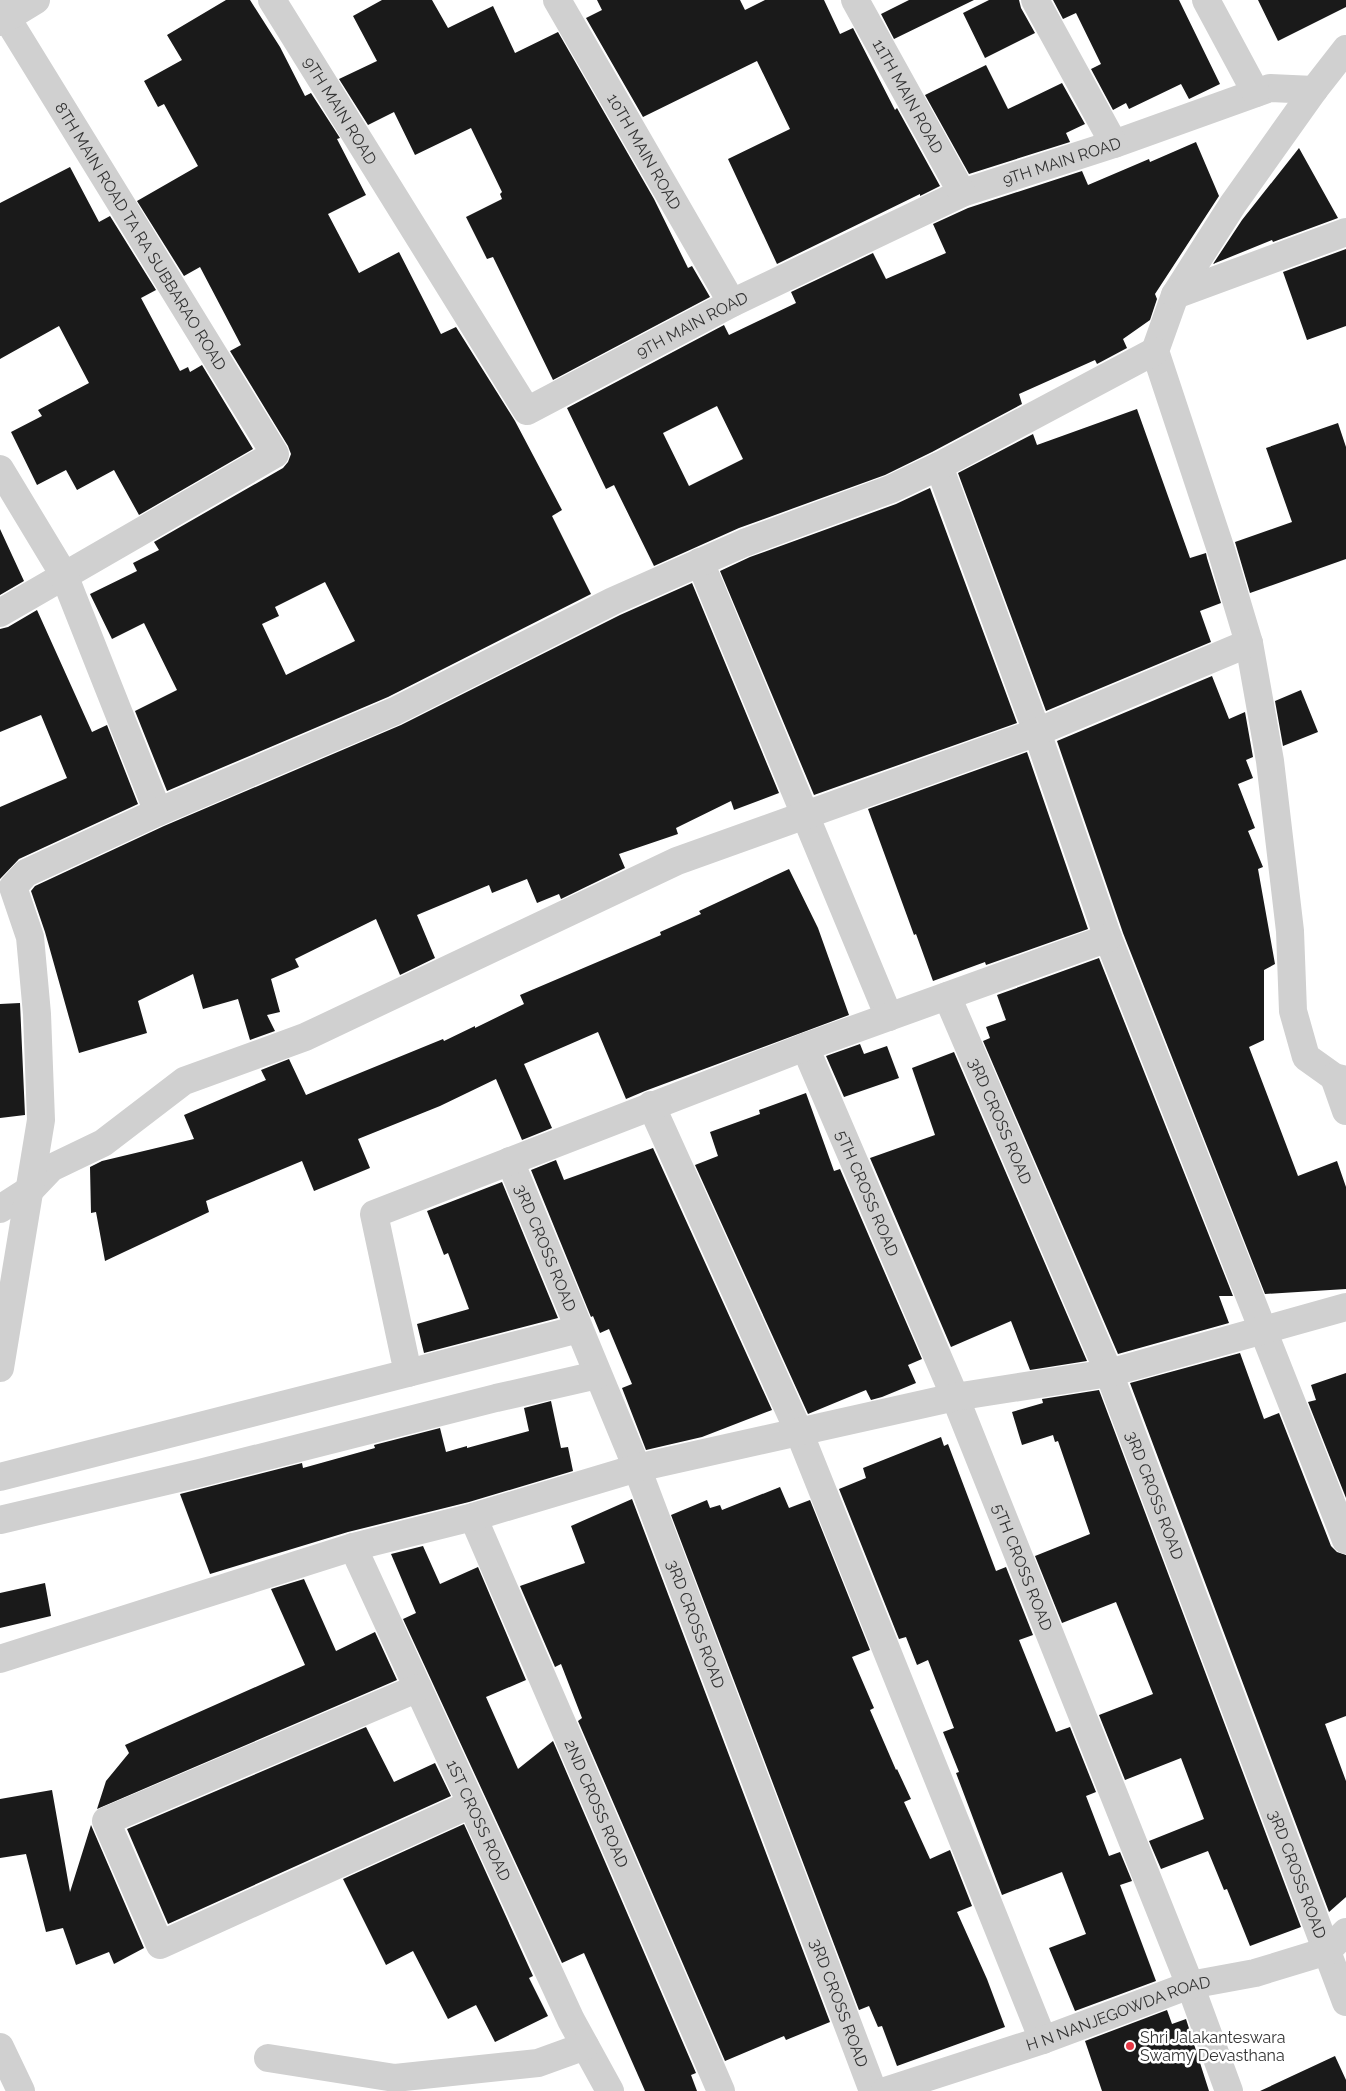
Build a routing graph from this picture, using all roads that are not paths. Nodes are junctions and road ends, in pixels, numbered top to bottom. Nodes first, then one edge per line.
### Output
1 (36, 0) edge
2 (272, 0) edge
3 (557, 0) edge
4 (855, 0) edge
5 (1035, 0) edge
6 (1206, 0) edge
7 (2, 16) edge
8 (1346, 49) edge
9 (1314, 90) junction
10 (1256, 93) junction
11 (1114, 144) junction
12 (962, 193) junction
13 (1346, 232) edge
14 (1175, 295) junction
15 (732, 304) junction
16 (1155, 351) junction
17 (939, 466) junction
18 (0, 470) edge
19 (700, 562) junction
20 (64, 575) junction
21 (0, 613) edge
22 (1249, 643) junction
23 (1037, 732) junction
24 (158, 812) junction
25 (806, 814) junction
26 (6, 888) edge
27 (1108, 938) junction
28 (947, 996) junction
29 (889, 1016) junction
30 (804, 1047) junction
31 (1340, 1078) edge
32 (651, 1105) junction
33 (1346, 1111) edge
34 (510, 1161) junction
35 (31, 1189) junction
36 (0, 1209) edge
37 (1346, 1307) edge
38 (579, 1329) junction
39 (1263, 1332) junction
40 (0, 1368) edge
41 (408, 1373) junction
42 (1108, 1373) junction
43 (597, 1375) junction
44 (955, 1397) junction
45 (799, 1432) junction
46 (637, 1468) junction
47 (0, 1477) edge
48 (472, 1517) junction
49 (0, 1520) edge
50 (1346, 1540) edge
51 (353, 1546) junction
52 (0, 1658) edge
53 (418, 1688) junction
54 (471, 1804) junction
55 (1346, 1932) edge
56 (1327, 1951) junction
57 (1190, 1985) junction
58 (1346, 2002) edge
59 (1043, 2040) junction
60 (585, 2046) junction
61 (0, 2047) edge
62 (268, 2058) dead end
63 (21, 2091) edge
64 (610, 2091) edge
65 (721, 2091) edge
66 (873, 2091) edge
67 (886, 2091) edge
68 (1229, 2091) edge

1 - 7 street
2 - 15 street, 9TH MAIN ROAD
3 - 15 street, 10TH MAIN ROAD
4 - 12 street, 11TH MAIN ROAD
5 - 11 street
6 - 10 street
7 - 20 street, 8TH MAIN ROAD TA RA SUBBARAO ROAD
8 - 9 street
9 - 10 street, 9TH MAIN ROAD
9 - 14 street
10 - 11 street, 9TH MAIN ROAD
11 - 12 street, 9TH MAIN ROAD
12 - 15 street, 9TH MAIN ROAD
13 - 14 street
14 - 16 street
16 - 17 street
16 - 22 street
17 - 19 street
17 - 23 street
18 - 20 street
19 - 24 street
19 - 25 street
20 - 21 street
20 - 24 street
22 - 23 street
22 - 31 street
23 - 25 street
23 - 27 street
24 - 26 street
25 - 29 street
25 - 35 street
26 - 35 street
27 - 28 street
27 - 39 street
28 - 29 street
28 - 42 street, 3RD CROSS ROAD
29 - 30 street
30 - 32 street
30 - 44 street, 5TH CROSS ROAD
31 - 33 street
32 - 34 street
32 - 45 street
34 - 38 street, 3RD CROSS ROAD
34 - 41 street
35 - 36 street
35 - 40 street
37 - 39 street
38 - 41 street
38 - 43 street, 3RD CROSS ROAD
39 - 42 street
39 - 50 street
41 - 47 street
42 - 44 street
42 - 56 street, 3RD CROSS ROAD
43 - 46 street, 3RD CROSS ROAD
43 - 49 street
44 - 45 street
44 - 57 street, 5TH CROSS ROAD
45 - 46 street
45 - 59 street
46 - 48 street
46 - 66 street, 3RD CROSS ROAD
48 - 51 street
48 - 65 street, 2ND CROSS ROAD
51 - 52 street
51 - 53 street, 1ST CROSS ROAD
53 - 54 street, 1ST CROSS ROAD
53 - 54 street
54 - 60 street, 1ST CROSS ROAD
55 - 56 street, H N NANJEGOWDA ROAD
56 - 57 street, H N NANJEGOWDA ROAD
56 - 58 street, 3RD CROSS ROAD
57 - 59 street, H N NANJEGOWDA ROAD
57 - 68 street, 5TH CROSS ROAD
59 - 67 street, H N NANJEGOWDA ROAD
60 - 62 street
60 - 64 street, 1ST CROSS ROAD
61 - 63 street

